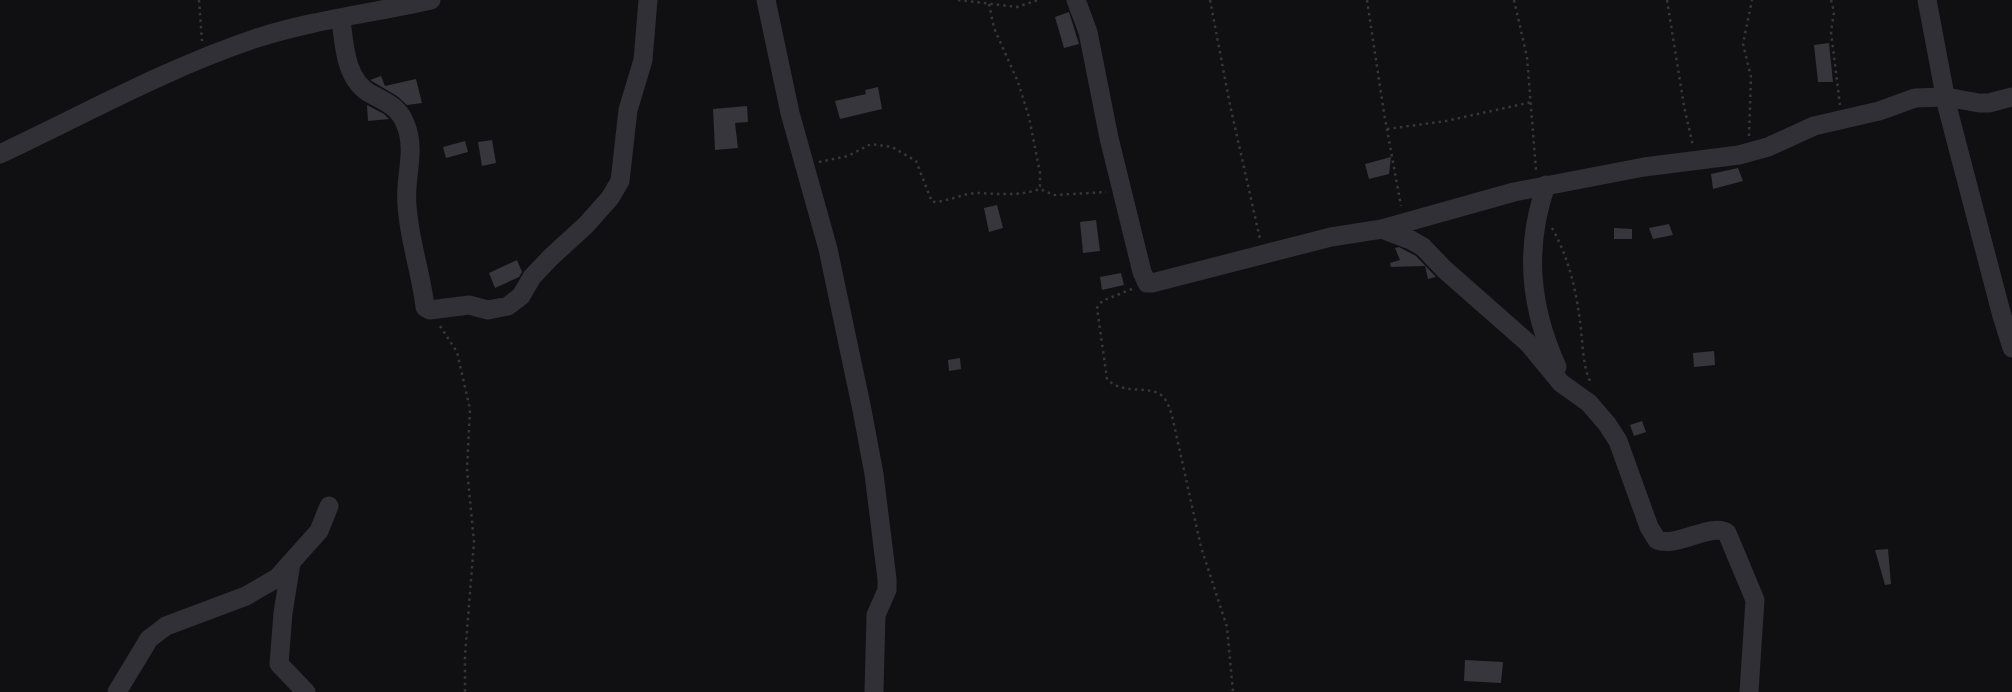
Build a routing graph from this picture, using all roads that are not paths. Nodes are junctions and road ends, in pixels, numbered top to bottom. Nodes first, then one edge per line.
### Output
1 (431, 0) edge
2 (648, 0) edge
3 (766, 0) edge
4 (1076, 0) edge
5 (1927, 0) edge
6 (341, 19) junction
7 (1946, 97) junction
8 (2012, 97) edge
9 (0, 154) edge
10 (1542, 186) junction
11 (1382, 229) junction
12 (2012, 348) edge
13 (1566, 386) junction
14 (329, 506) dead end
15 (291, 563) junction
16 (118, 692) edge
17 (306, 692) edge
18 (874, 692) edge
19 (1749, 692) edge

1 - 6 street
2 - 6 street
3 - 18 street
4 - 11 street
5 - 7 street
6 - 9 street
7 - 8 street
7 - 10 street
7 - 12 street
10 - 11 street
10 - 13 street
11 - 13 street
13 - 19 street
14 - 15 street
15 - 16 street
15 - 17 street

